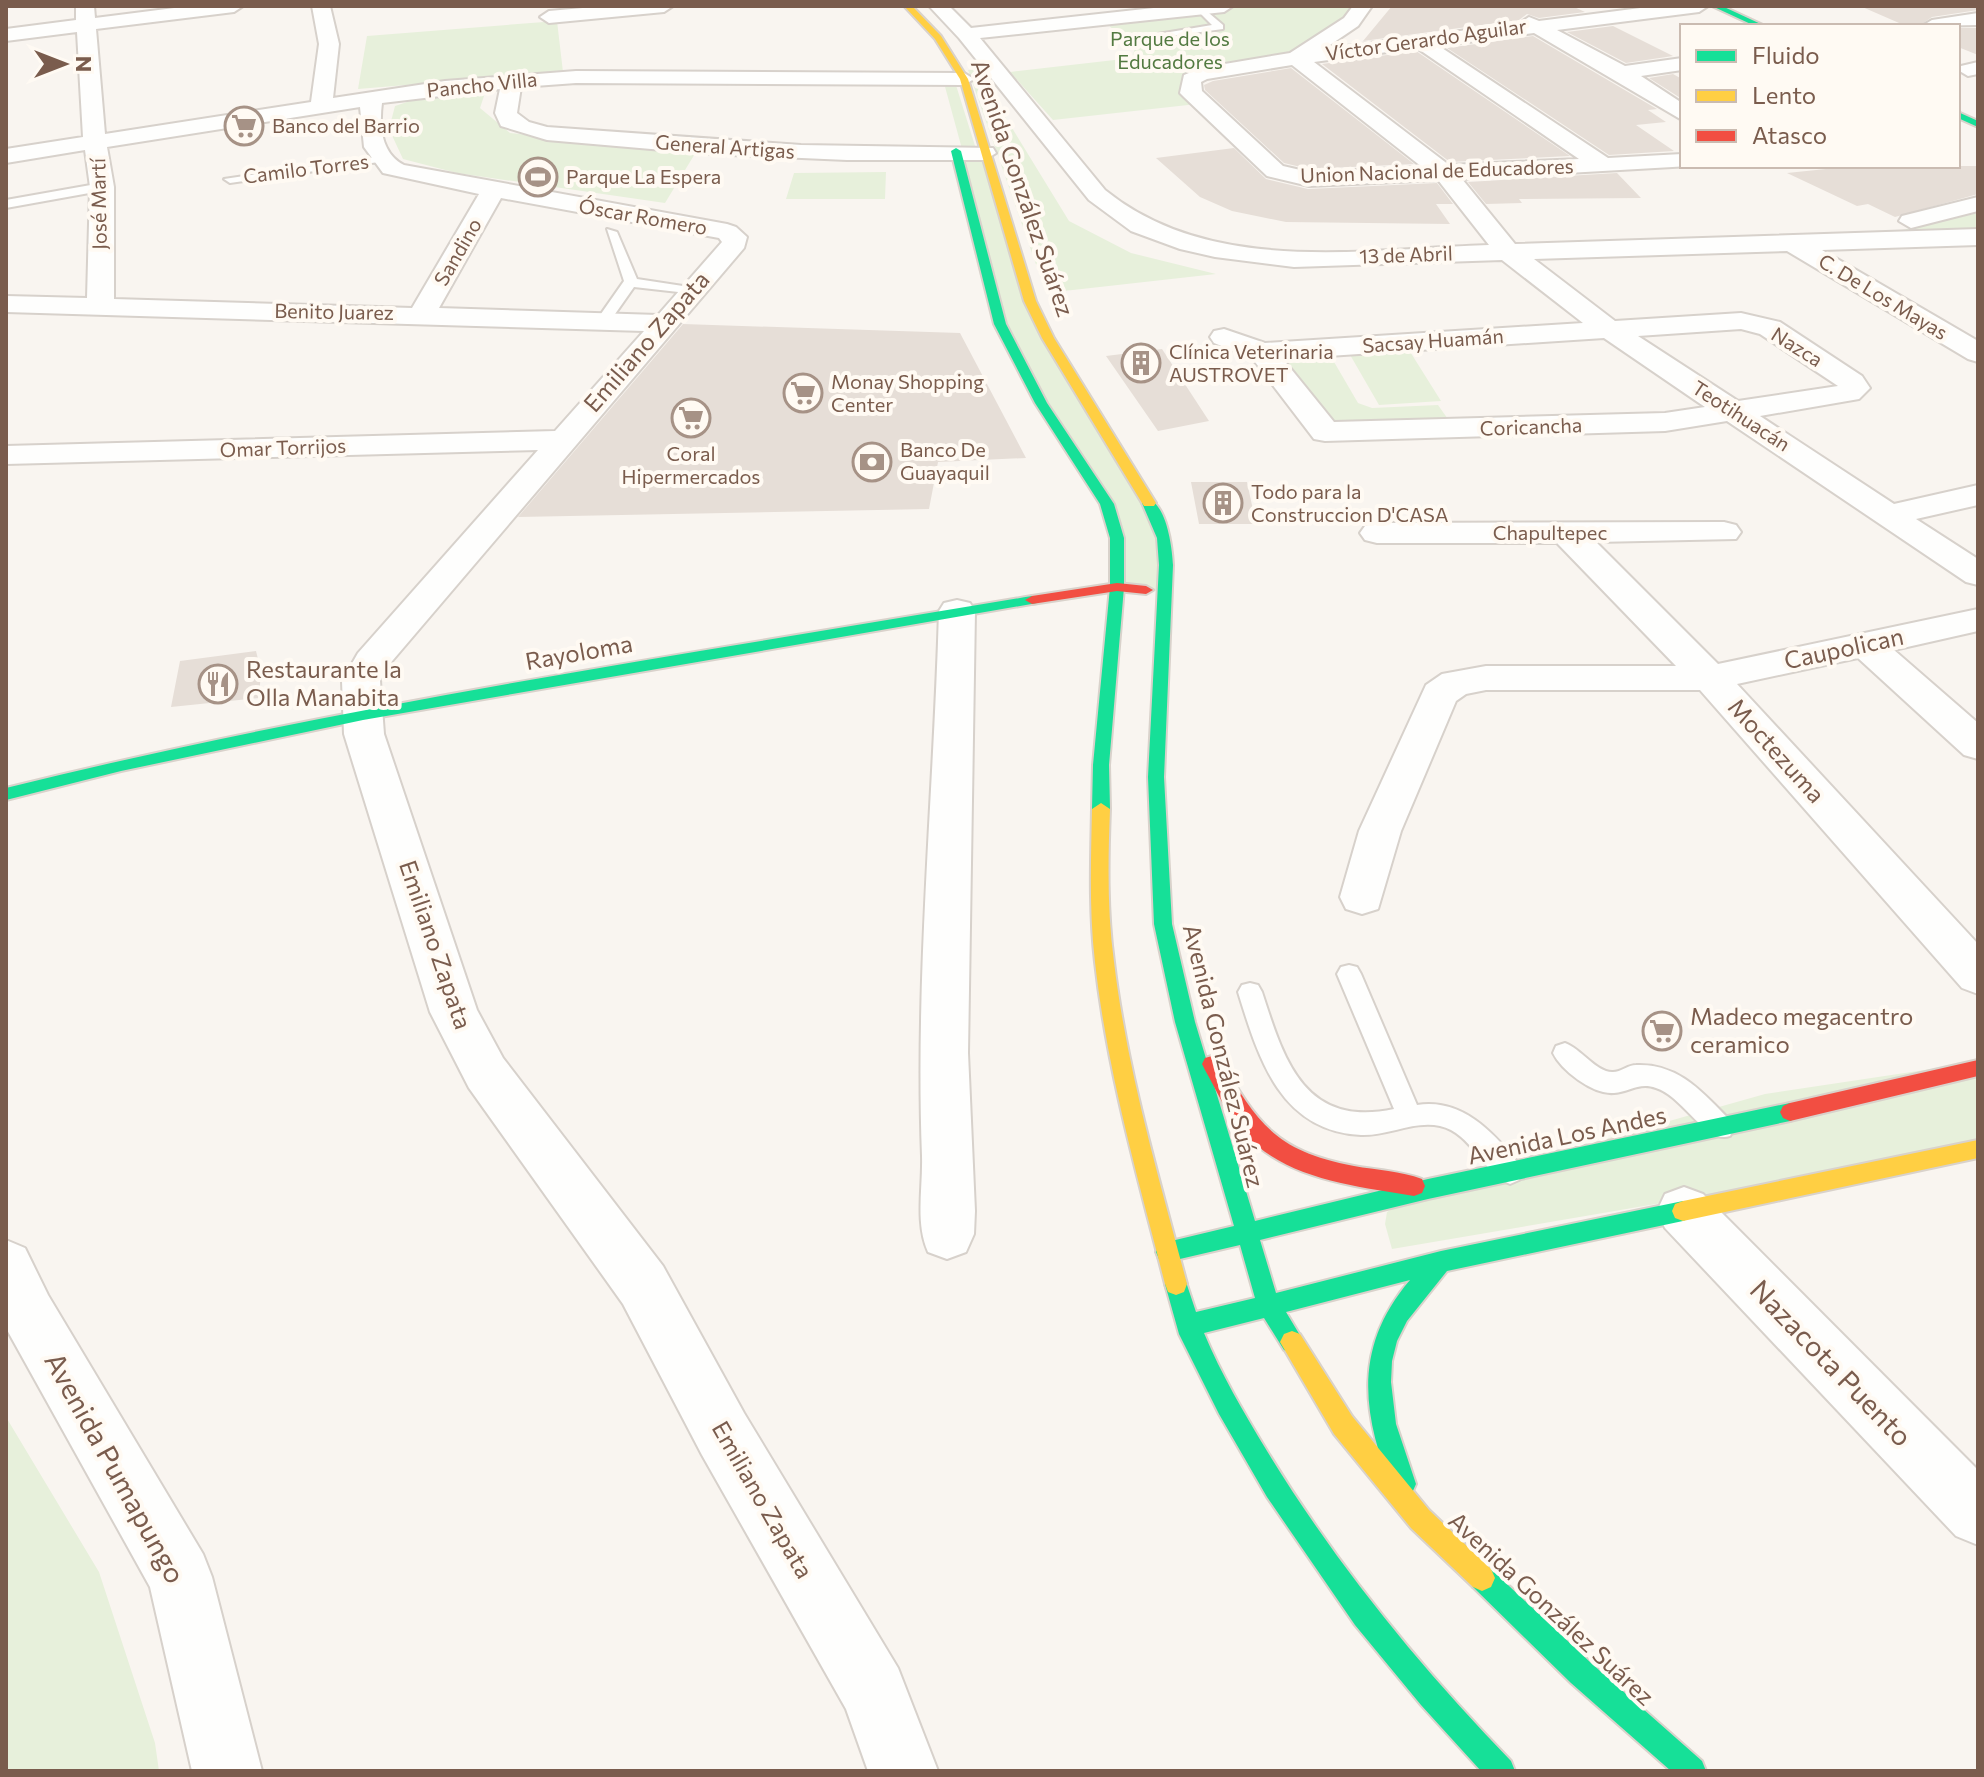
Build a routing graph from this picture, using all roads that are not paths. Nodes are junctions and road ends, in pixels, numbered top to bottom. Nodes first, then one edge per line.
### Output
1 (234, 6) edge
2 (321, 6) edge
3 (664, 6) edge
4 (908, 6) edge
5 (938, 6) edge
6 (1224, 6) edge
7 (1363, 6) edge
8 (1587, 6) edge
9 (1699, 6) edge
10 (1716, 6) edge
11 (1506, 9) dead end
12 (1203, 11) junction
13 (86, 16) edge
14 (550, 18) edge
15 (1613, 18) junction
16 (1978, 19) edge
17 (1756, 24) edge
18 (1945, 24) edge
19 (1534, 25) junction
20 (966, 34) junction
21 (1163, 34) dead end
22 (6, 35) edge
23 (1422, 43) junction
24 (1296, 58) junction
25 (1680, 64) edge
26 (933, 71) junction
27 (1622, 73) junction
28 (964, 79) junction
29 (512, 81) junction
30 (372, 99) junction
31 (944, 104) dead end
32 (321, 107) junction
33 (1680, 112) edge
34 (950, 129) dead end
35 (98, 142) junction
36 (985, 153) junction
37 (957, 154) junction
38 (6, 156) edge
39 (382, 159) junction
40 (1680, 161) edge
41 (1603, 165) junction
42 (1446, 174) junction
43 (230, 179) dead end
44 (102, 187) junction
45 (494, 190) junction
46 (6, 204) edge
47 (1978, 204) edge
48 (611, 232) dead end
49 (734, 237) joint
50 (1978, 237) edge
51 (1789, 241) junction
52 (1508, 252) junction
53 (631, 281) junction
54 (691, 291) junction
55 (6, 304) edge
56 (100, 306) junction
57 (422, 314) junction
58 (603, 321) junction
59 (662, 323) junction
60 (1610, 330) junction
61 (1224, 337) dead end
62 (1262, 352) junction
63 (1977, 352) edge
64 (1737, 412) junction
65 (561, 440) junction
66 (6, 455) edge
67 (1978, 495) edge
68 (1890, 515) junction
69 (1724, 532) dead end
70 (1377, 533) dead end
71 (1568, 534) junction
72 (1978, 575) edge
73 (1117, 587) junction
74 (1165, 592) junction
75 (957, 611) junction
76 (1978, 620) edge
77 (1866, 645) junction
78 (1710, 678) junction
79 (363, 715) junction
80 (1978, 745) edge
81 (6, 794) edge
82 (1362, 897) dead end
83 (1349, 974) dead end
84 (1978, 975) edge
85 (1250, 992) dead end
86 (1185, 1022) junction
87 (1565, 1053) dead end
88 (1978, 1068) edge
89 (1410, 1118) junction
90 (1721, 1128) junction
91 (1978, 1149) edge
92 (1510, 1172) junction
93 (1428, 1189) junction
94 (1684, 1211) junction
95 (1244, 1232) junction
96 (947, 1234) dead end
97 (1167, 1252) junction
98 (1441, 1262) junction
99 (6, 1266) edge
100 (1268, 1303) junction
101 (1187, 1326) junction
102 (1978, 1514) edge
103 (1420, 1519) junction
104 (227, 1771) edge
105 (903, 1771) edge
106 (1501, 1771) edge
107 (1692, 1771) edge

1 - 13 street
2 - 32 street
3 - 14 street
4 - 28 main road, Avenida González Suárez
5 - 20 street, 13 de Abril
6 - 12 street
7 - 24 street, Union Nacional de Educadores
8 - 15 street
9 - 15 street, Víctor Gerardo Aguilar
10 - 17 main road
11 - 19 street
12 - 20 street
12 - 21 lane
13 - 22 street
13 - 35 street, José Martí
15 - 19 street, Víctor Gerardo Aguilar
16 - 18 street
19 - 23 street, Víctor Gerardo Aguilar
19 - 27 street
20 - 52 street, 13 de Abril
23 - 24 street, Víctor Gerardo Aguilar
23 - 41 street
24 - 42 street, Teotihuacán
24 - 42 street, Union Nacional de Educadores
25 - 27 street
26 - 28 street, Pancho Villa
26 - 29 street, Pancho Villa
26 - 31 main road, Avenida González Suárez
27 - 33 street
28 - 36 main road, Avenida González Suárez
29 - 30 street, Pancho Villa
29 - 37 street, General Artigas
30 - 32 street, Pancho Villa
30 - 39 street
32 - 35 street, Pancho Villa
34 - 37 main road, Avenida González Suárez
35 - 38 street, Pancho Villa
35 - 44 street, José Martí
36 - 37 street, General Artigas
36 - 74 main road, Avenida González Suárez
37 - 73 main road, Avenida González Suárez
39 - 43 lane, Camilo Torres
39 - 45 street, Óscar Romero
40 - 41 street, Union Nacional de Educadores
41 - 42 street, Union Nacional de Educadores
42 - 52 street, Teotihuacán
44 - 46 lane
44 - 56 street, José Martí
45 - 49 street, Óscar Romero
45 - 57 street, Sandino
47 - 51 street
48 - 53 lane
49 - 54 street, Emiliano Zapata
50 - 51 street, 13 de Abril
51 - 52 street, 13 de Abril
51 - 63 street, C. De Los Mayas
52 - 60 street, Teotihuacán
53 - 54 lane
53 - 58 lane
54 - 59 street, Emiliano Zapata
55 - 56 street, Benito Juarez
56 - 57 street, Benito Juarez
57 - 58 street, Benito Juarez
58 - 59 street, Benito Juarez
59 - 65 street, Emiliano Zapata
60 - 62 street, Sacsay Huamán
60 - 64 street, Teotihuacán
60 - 64 street, Nazca
61 - 62 street
62 - 64 street, Coricancha
64 - 68 street, Teotihuacán
65 - 66 street, Omar Torrijos
65 - 79 street, Emiliano Zapata
67 - 68 street
68 - 72 street, Teotihuacán
69 - 71 street, Chapultepec
70 - 71 street, Chapultepec
71 - 78 street, Moctezuma
73 - 74 main road, Rayoloma
73 - 75 main road, Rayoloma
73 - 97 main road, Avenida González Suárez
74 - 86 main road, Avenida González Suárez
75 - 79 main road, Rayoloma
75 - 96 street
76 - 77 street, Caupolican
77 - 78 street, Caupolican
77 - 80 street
78 - 82 street, Caupolican
78 - 84 street, Moctezuma
79 - 81 main road, Rayoloma
79 - 105 street, Emiliano Zapata
83 - 89 lane
85 - 89 lane
86 - 93 main road
86 - 95 main road, Avenida González Suárez
87 - 90 lane
88 - 90 main road, Avenida Los Andes
89 - 92 lane
90 - 92 main road, Avenida Los Andes
91 - 94 main road
92 - 93 main road, Avenida Los Andes
93 - 95 main road, Avenida Los Andes
94 - 98 main road
94 - 102 street, Nazacota Puento
95 - 97 main road, Avenida Los Andes
95 - 100 main road, Avenida González Suárez
97 - 101 main road, Avenida González Suárez
98 - 100 main road
98 - 103 main road
99 - 104 street, Avenida Pumapungo
100 - 101 main road
100 - 103 main road, Avenida González Suárez
101 - 106 main road, Avenida González Suárez
103 - 107 main road, Avenida González Suárez

